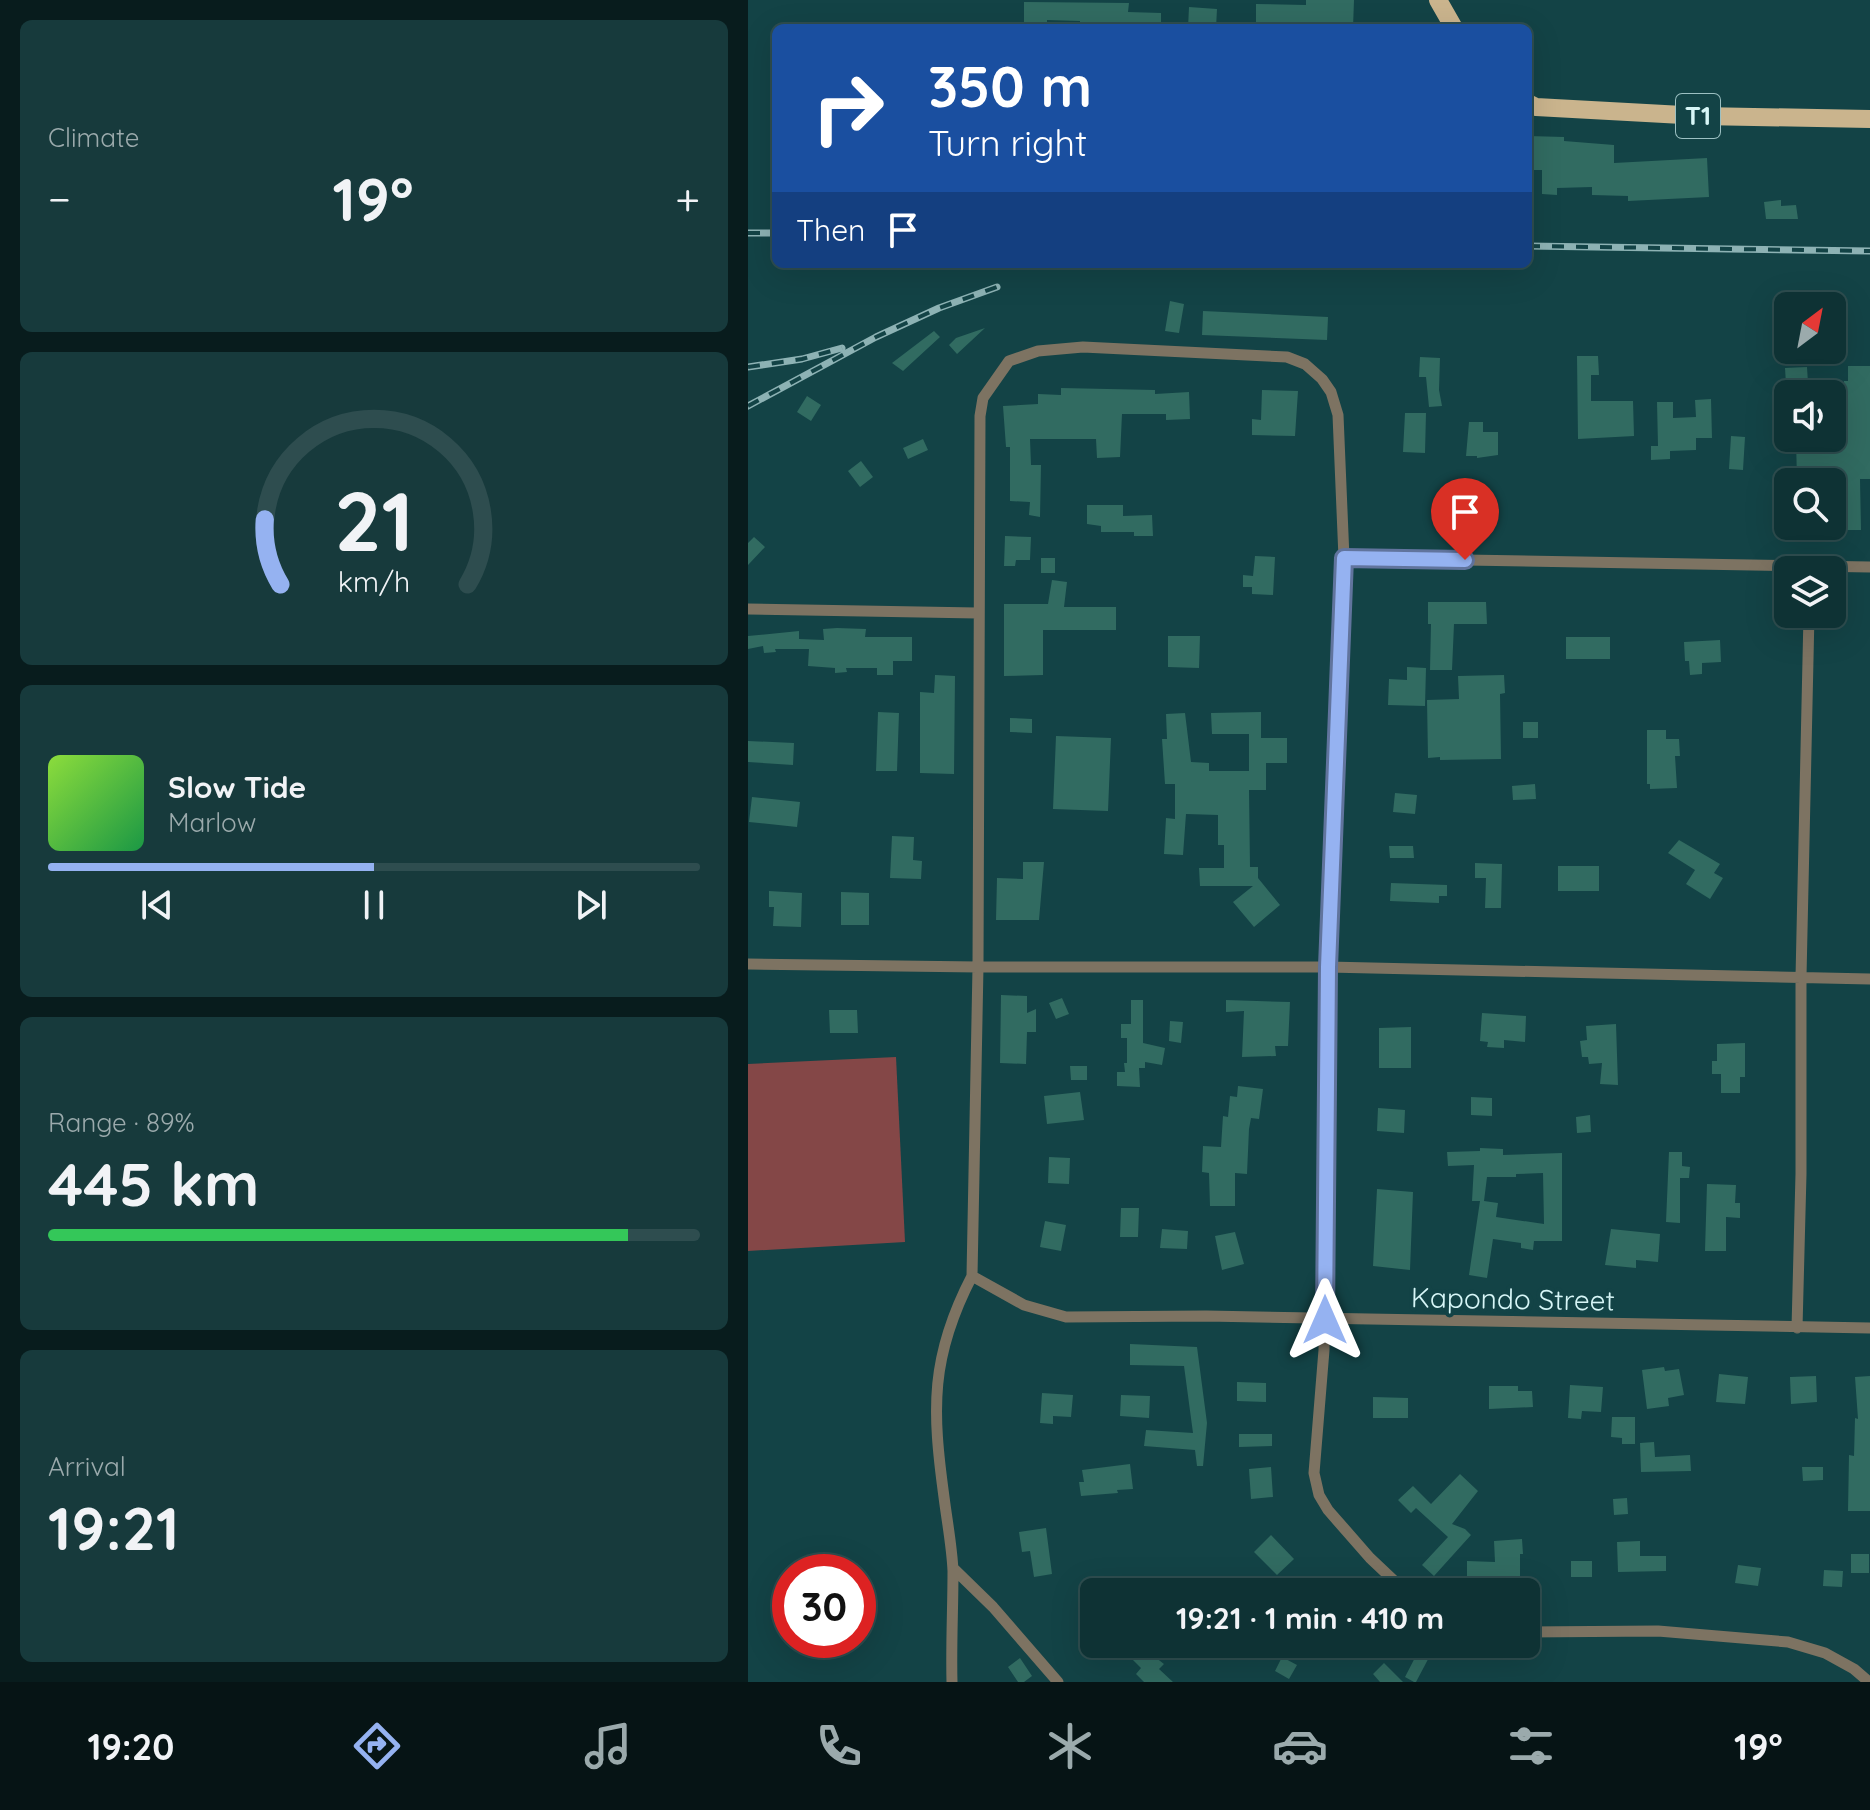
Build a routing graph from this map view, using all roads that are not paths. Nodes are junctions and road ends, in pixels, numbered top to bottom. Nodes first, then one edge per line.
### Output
1 (1438, 0) edge
2 (1452, 24) edge
3 (1532, 105) edge
4 (1870, 119) edge
5 (1344, 558) junction
6 (1774, 567) edge
7 (1846, 567) edge
8 (1870, 567) edge
9 (748, 609) edge
10 (977, 613) junction
11 (1809, 628) edge
12 (748, 964) edge
13 (978, 967) junction
14 (1328, 967) junction
15 (1801, 977) junction
16 (1870, 979) edge
17 (972, 1276) junction
18 (1325, 1320) junction
19 (1797, 1328) junction
20 (1870, 1328) edge
21 (953, 1568) junction
22 (1392, 1578) edge
23 (1540, 1632) edge
24 (952, 1682) edge
25 (1058, 1682) edge
26 (1869, 1682) edge

1 - 2 highway
3 - 4 highway, T1
5 - 6 street
5 - 10 street
5 - 14 street
7 - 8 street
9 - 10 street
10 - 13 street
11 - 15 street
12 - 13 street
13 - 14 street
13 - 17 street
14 - 15 street
14 - 18 street
15 - 16 street
15 - 19 street
17 - 18 street, Kapondo Street
17 - 21 street
18 - 19 street, Kapondo Street
18 - 22 street
19 - 20 street, Kapondo Street
21 - 24 street
21 - 25 street
23 - 26 street

